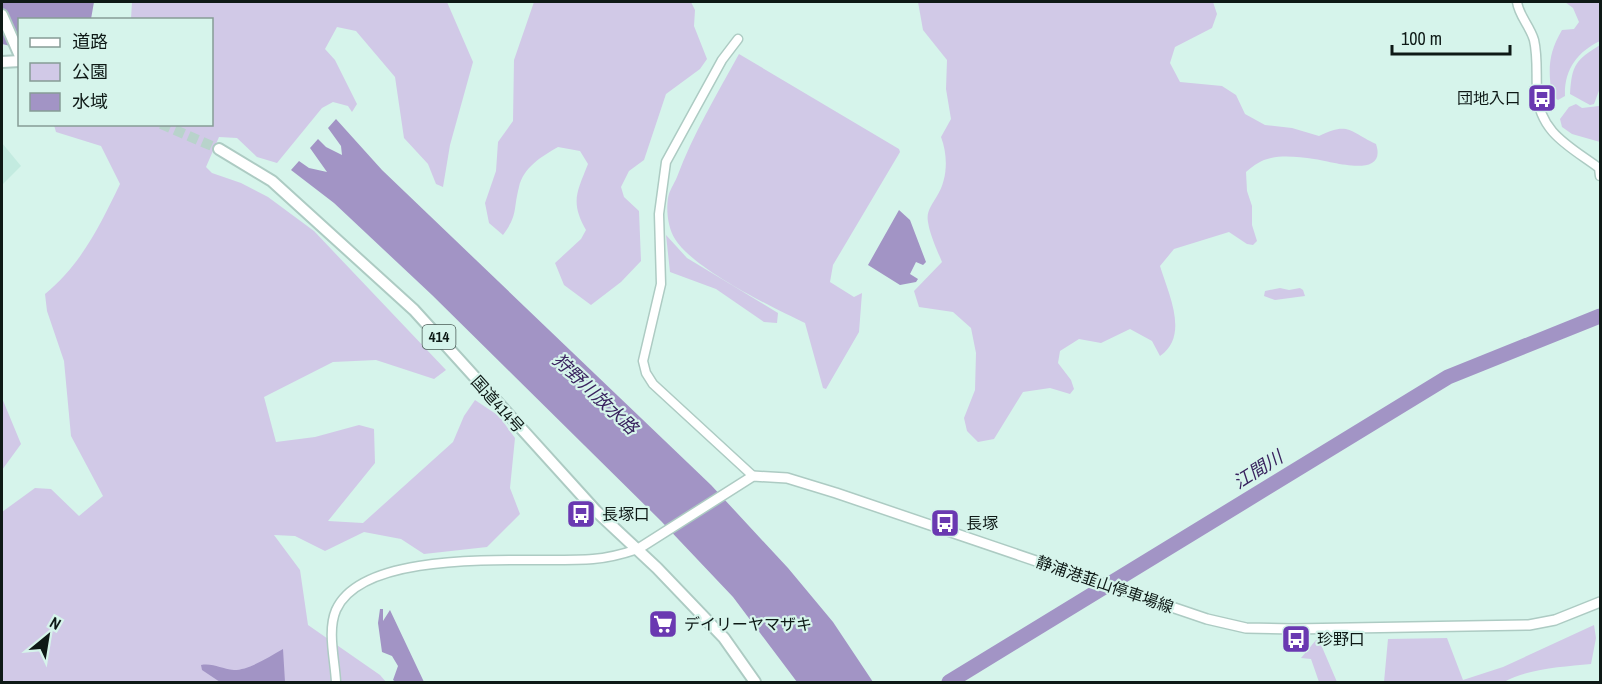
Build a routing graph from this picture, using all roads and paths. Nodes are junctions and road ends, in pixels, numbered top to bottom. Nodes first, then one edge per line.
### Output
1 (1517, 2) edge
2 (2, 15) edge
3 (738, 39) dead end
4 (18, 54) edge
5 (18, 56) edge
6 (2, 62) edge
7 (219, 149) tunnel mouth
8 (1600, 176) edge
9 (753, 476) junction
10 (638, 549) junction
11 (1600, 602) edge
12 (336, 682) edge
13 (755, 682) edge

1 - 8 street
2 - 4 main road
3 - 9 street
5 - 6 main road
7 - 10 main road, 国道414号 / 414
9 - 10 main road
9 - 11 main road, 静浦港韮山停車場線
10 - 12 street
10 - 13 main road, 国道414号 / 414

